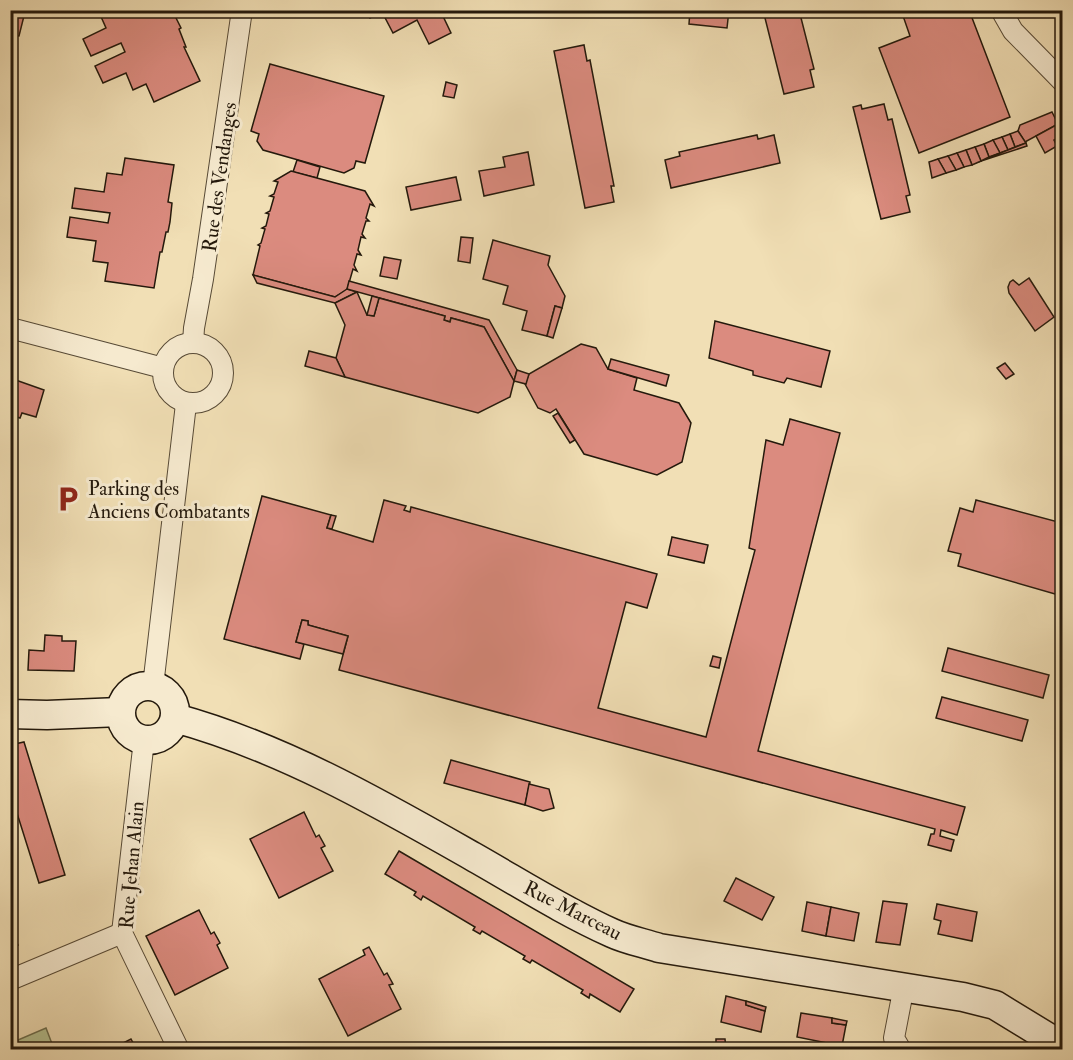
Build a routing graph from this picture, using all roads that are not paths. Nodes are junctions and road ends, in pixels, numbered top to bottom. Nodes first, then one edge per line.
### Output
1 (242, 10) edge
2 (1001, 10) edge
3 (1062, 81) edge
4 (10, 328) edge
5 (194, 343) junction
6 (163, 368) junction
7 (186, 404) junction
8 (153, 686) junction
9 (120, 712) junction
10 (10, 714) edge
11 (175, 718) junction
12 (144, 740) junction
13 (122, 933) junction
14 (10, 980) edge
15 (904, 986) junction
16 (1062, 1046) edge
17 (179, 1050) edge
18 (901, 1050) edge

1 - 5 street, Rue des Vendanges
2 - 3 street
4 - 6 street
5 - 6 street
5 - 7 street
6 - 7 street
7 - 8 street
8 - 9 street
8 - 11 street
9 - 10 street
9 - 12 street
11 - 12 street
11 - 15 street, Rue Marceau
12 - 13 street, Rue Jehan Alain
13 - 14 street
13 - 17 street, Rue Jehan Alain
15 - 16 street, Rue Marceau
15 - 18 street

